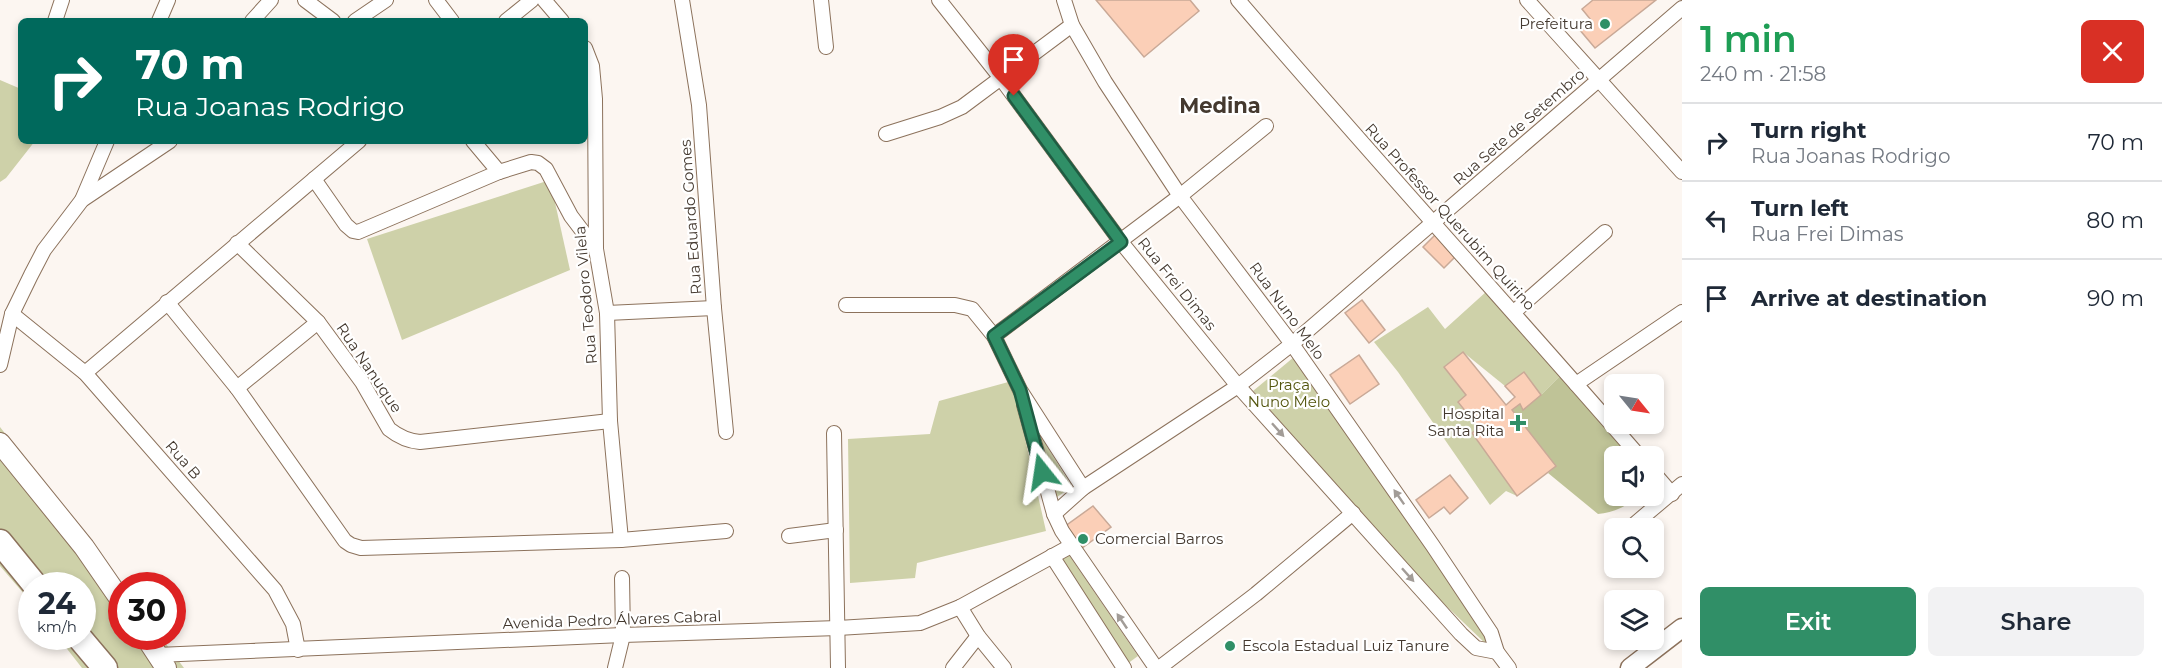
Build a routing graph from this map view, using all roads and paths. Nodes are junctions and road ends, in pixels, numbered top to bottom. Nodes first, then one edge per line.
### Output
1 (62, 0) edge
2 (168, 0) edge
3 (271, 0) edge
4 (305, 0) edge
5 (386, 0) edge
6 (436, 0) edge
7 (532, 0) edge
8 (544, 0) edge
9 (682, 0) edge
10 (821, 0) edge
11 (939, 0) edge
12 (1064, 0) edge
13 (1238, 0) edge
14 (1527, 0) edge
15 (1682, 8) edge
16 (56, 18) edge
17 (160, 18) edge
18 (255, 18) edge
19 (329, 18) edge
20 (366, 18) edge
21 (450, 18) edge
22 (510, 18) edge
23 (559, 18) edge
24 (1072, 25) junction
25 (826, 47) dead end
26 (588, 56) edge
27 (1000, 77) junction
28 (1599, 80) junction
29 (1266, 126) dead end
30 (886, 134) dead end
31 (106, 144) edge
32 (151, 144) edge
33 (165, 144) edge
34 (355, 144) edge
35 (476, 144) edge
36 (142, 159) junction
37 (499, 172) junction
38 (1682, 172) edge
39 (314, 179) junction
40 (1180, 196) junction
41 (82, 200) junction
42 (1434, 222) junction
43 (1605, 232) dead end
44 (1121, 242) junction
45 (237, 243) junction
46 (596, 249) junction
47 (167, 302) junction
48 (846, 305) dead end
49 (714, 308) junction
50 (1514, 312) junction
51 (1682, 312) edge
52 (607, 313) junction
53 (12, 314) junction
54 (318, 322) junction
55 (994, 336) junction
56 (1292, 344) junction
57 (0, 365) edge
58 (86, 373) junction
59 (1576, 384) junction
60 (1238, 386) junction
61 (237, 388) junction
62 (1020, 390) junction
63 (610, 421) junction
64 (726, 432) dead end
65 (834, 433) dead end
66 (0, 443) edge
67 (1630, 446) edge
68 (1664, 480) edge
69 (1083, 488) junction
70 (1677, 489) edge
71 (1353, 513) junction
72 (1054, 514) junction
73 (1642, 518) edge
74 (836, 530) junction
75 (726, 531) dead end
76 (789, 536) dead end
77 (621, 540) junction
78 (0, 542) edge
79 (1071, 546) junction
80 (1052, 556) junction
81 (24, 572) edge
82 (622, 578) dead end
83 (108, 582) edge
84 (960, 607) junction
85 (838, 628) junction
86 (1682, 628) edge
87 (623, 635) junction
88 (978, 636) junction
89 (90, 650) edge
90 (298, 650) junction
91 (1497, 652) junction
92 (1145, 655) junction
93 (161, 662) edge
94 (105, 668) edge
95 (615, 668) edge
96 (838, 668) edge
97 (953, 668) edge
98 (1004, 668) edge
99 (1126, 668) edge
100 (1158, 668) edge
101 (1509, 668) edge
102 (1630, 668) edge

1 - 16 street
2 - 17 street
3 - 18 street
4 - 19 street
5 - 20 street
6 - 21 street
7 - 22 street
8 - 23 street
9 - 49 street, Rua Eduardo Gomes
10 - 25 street
11 - 27 street, Rua Frei Dimas
12 - 24 street, Rua Nuno Melo
13 - 42 street, Rua Professor Querubim Quirino
14 - 28 street
15 - 28 street, Rua Sete de Setembro
24 - 27 street
24 - 40 street, Rua Nuno Melo
26 - 46 street, Rua Teodoro Vilela
27 - 30 street
27 - 44 street, Rua Frei Dimas
28 - 38 street
28 - 42 street, Rua Sete de Setembro
29 - 40 street
31 - 41 street
32 - 36 street
33 - 36 street
34 - 39 street
35 - 37 street
36 - 41 street
37 - 39 street
37 - 46 street
39 - 45 street
40 - 44 street
40 - 56 street, Rua Nuno Melo
41 - 53 street
42 - 50 street, Rua Professor Querubim Quirino
42 - 56 street, Rua Sete de Setembro
43 - 50 street
44 - 55 street
44 - 60 street, Rua Frei Dimas
45 - 47 street
45 - 54 street, Rua Nanuque
46 - 52 street, Rua Teodoro Vilela
47 - 58 street
47 - 61 street
48 - 55 street
49 - 52 street
49 - 64 street, Rua Eduardo Gomes
50 - 59 street, Rua Professor Querubim Quirino
51 - 59 street
52 - 63 street, Rua Teodoro Vilela
53 - 57 street
53 - 58 street, Rua B
54 - 61 street
54 - 63 street, Rua Nanuque
55 - 62 street
56 - 60 street, Rua Sete de Setembro
91 -> 56 street, Rua Nuno Melo
58 - 90 street, Rua B
59 - 67 street, Rua Professor Querubim Quirino
60 - 69 street, Rua Sete de Setembro
60 -> 71 street
61 - 77 street
62 - 69 street
62 - 72 street
63 - 77 street, Rua Teodoro Vilela
65 - 74 street
66 - 83 main road
68 - 70 street
69 - 72 street, Rua Sete de Setembro
70 - 73 street
71 -> 91 street
71 - 100 street
72 - 79 street
74 - 76 street
74 - 85 street
75 - 77 street
78 - 81 highway
79 - 80 street, Avenida Pedro Álvares Cabral
92 -> 79 street
80 - 84 street, Avenida Pedro Álvares Cabral
80 - 99 street
82 - 87 street
84 - 85 street, Avenida Pedro Álvares Cabral
84 - 88 street
85 - 87 street, Avenida Pedro Álvares Cabral
85 - 96 street
86 - 102 street
87 - 90 street, Avenida Pedro Álvares Cabral
87 - 95 street
88 - 97 street
88 - 98 street
89 - 94 highway
90 - 93 street, Avenida Pedro Álvares Cabral
91 - 101 street, Rua Nuno Melo
92 - 99 street
92 - 100 street

